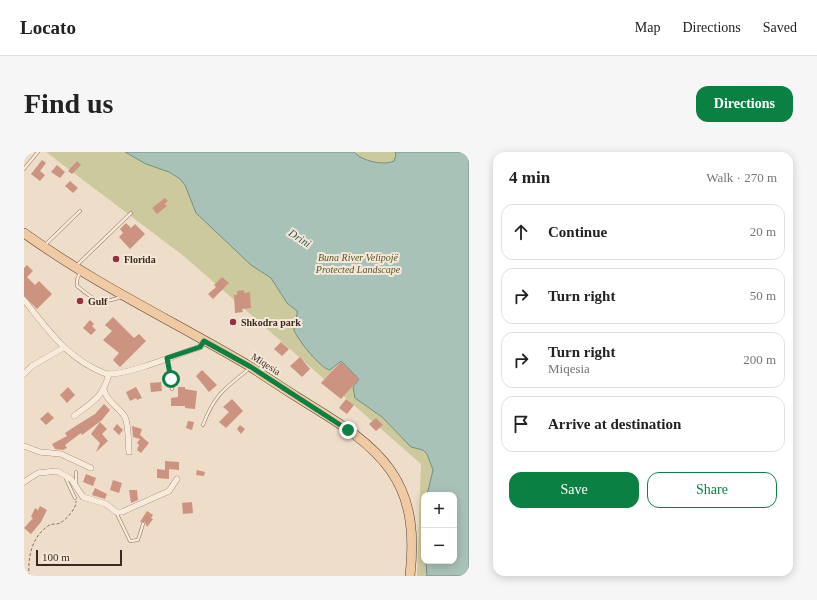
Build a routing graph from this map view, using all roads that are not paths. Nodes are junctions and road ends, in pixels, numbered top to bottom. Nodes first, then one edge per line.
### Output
1 (38, 152) edge
2 (24, 169) edge
3 (80, 211) dead end
4 (131, 213) dead end
5 (24, 233) edge
6 (43, 247) junction
7 (77, 269) junction
8 (123, 296) junction
9 (24, 300) edge
10 (204, 341) junction
11 (63, 348) junction
12 (167, 358) junction
13 (32, 366) junction
14 (251, 367) junction
15 (24, 371) edge
16 (24, 374) edge
17 (108, 374) junction
18 (172, 389) dead end
19 (104, 390) junction
20 (74, 416) dead end
21 (203, 425) dead end
22 (24, 446) edge
23 (129, 452) dead end
24 (91, 468) dead end
25 (61, 472) junction
26 (76, 472) dead end
27 (177, 479) dead end
28 (24, 482) edge
29 (83, 497) junction
30 (75, 498) road end
31 (116, 512) junction
32 (142, 524) dead end
33 (410, 576) edge

1 - 2 lane
3 - 6 lane
4 - 7 lane
5 - 6 main road, Miqesia
6 - 7 main road, Miqesia
7 - 8 main road, Miqesia
7 - 8 lane
8 - 10 main road, Miqesia
9 - 11 street
10 - 12 street
10 - 14 main road, Miqesia
11 - 13 street
11 - 17 street
12 - 17 street
12 - 18 lane
13 - 15 street
13 - 16 street
14 - 21 lane
14 - 33 main road, Miqesia
17 - 19 street
19 - 20 street
19 - 23 street
22 - 24 street
25 - 28 street
25 - 29 street
25 - 30 lane
26 - 29 lane
27 - 31 street
29 - 31 street
31 - 32 lane

